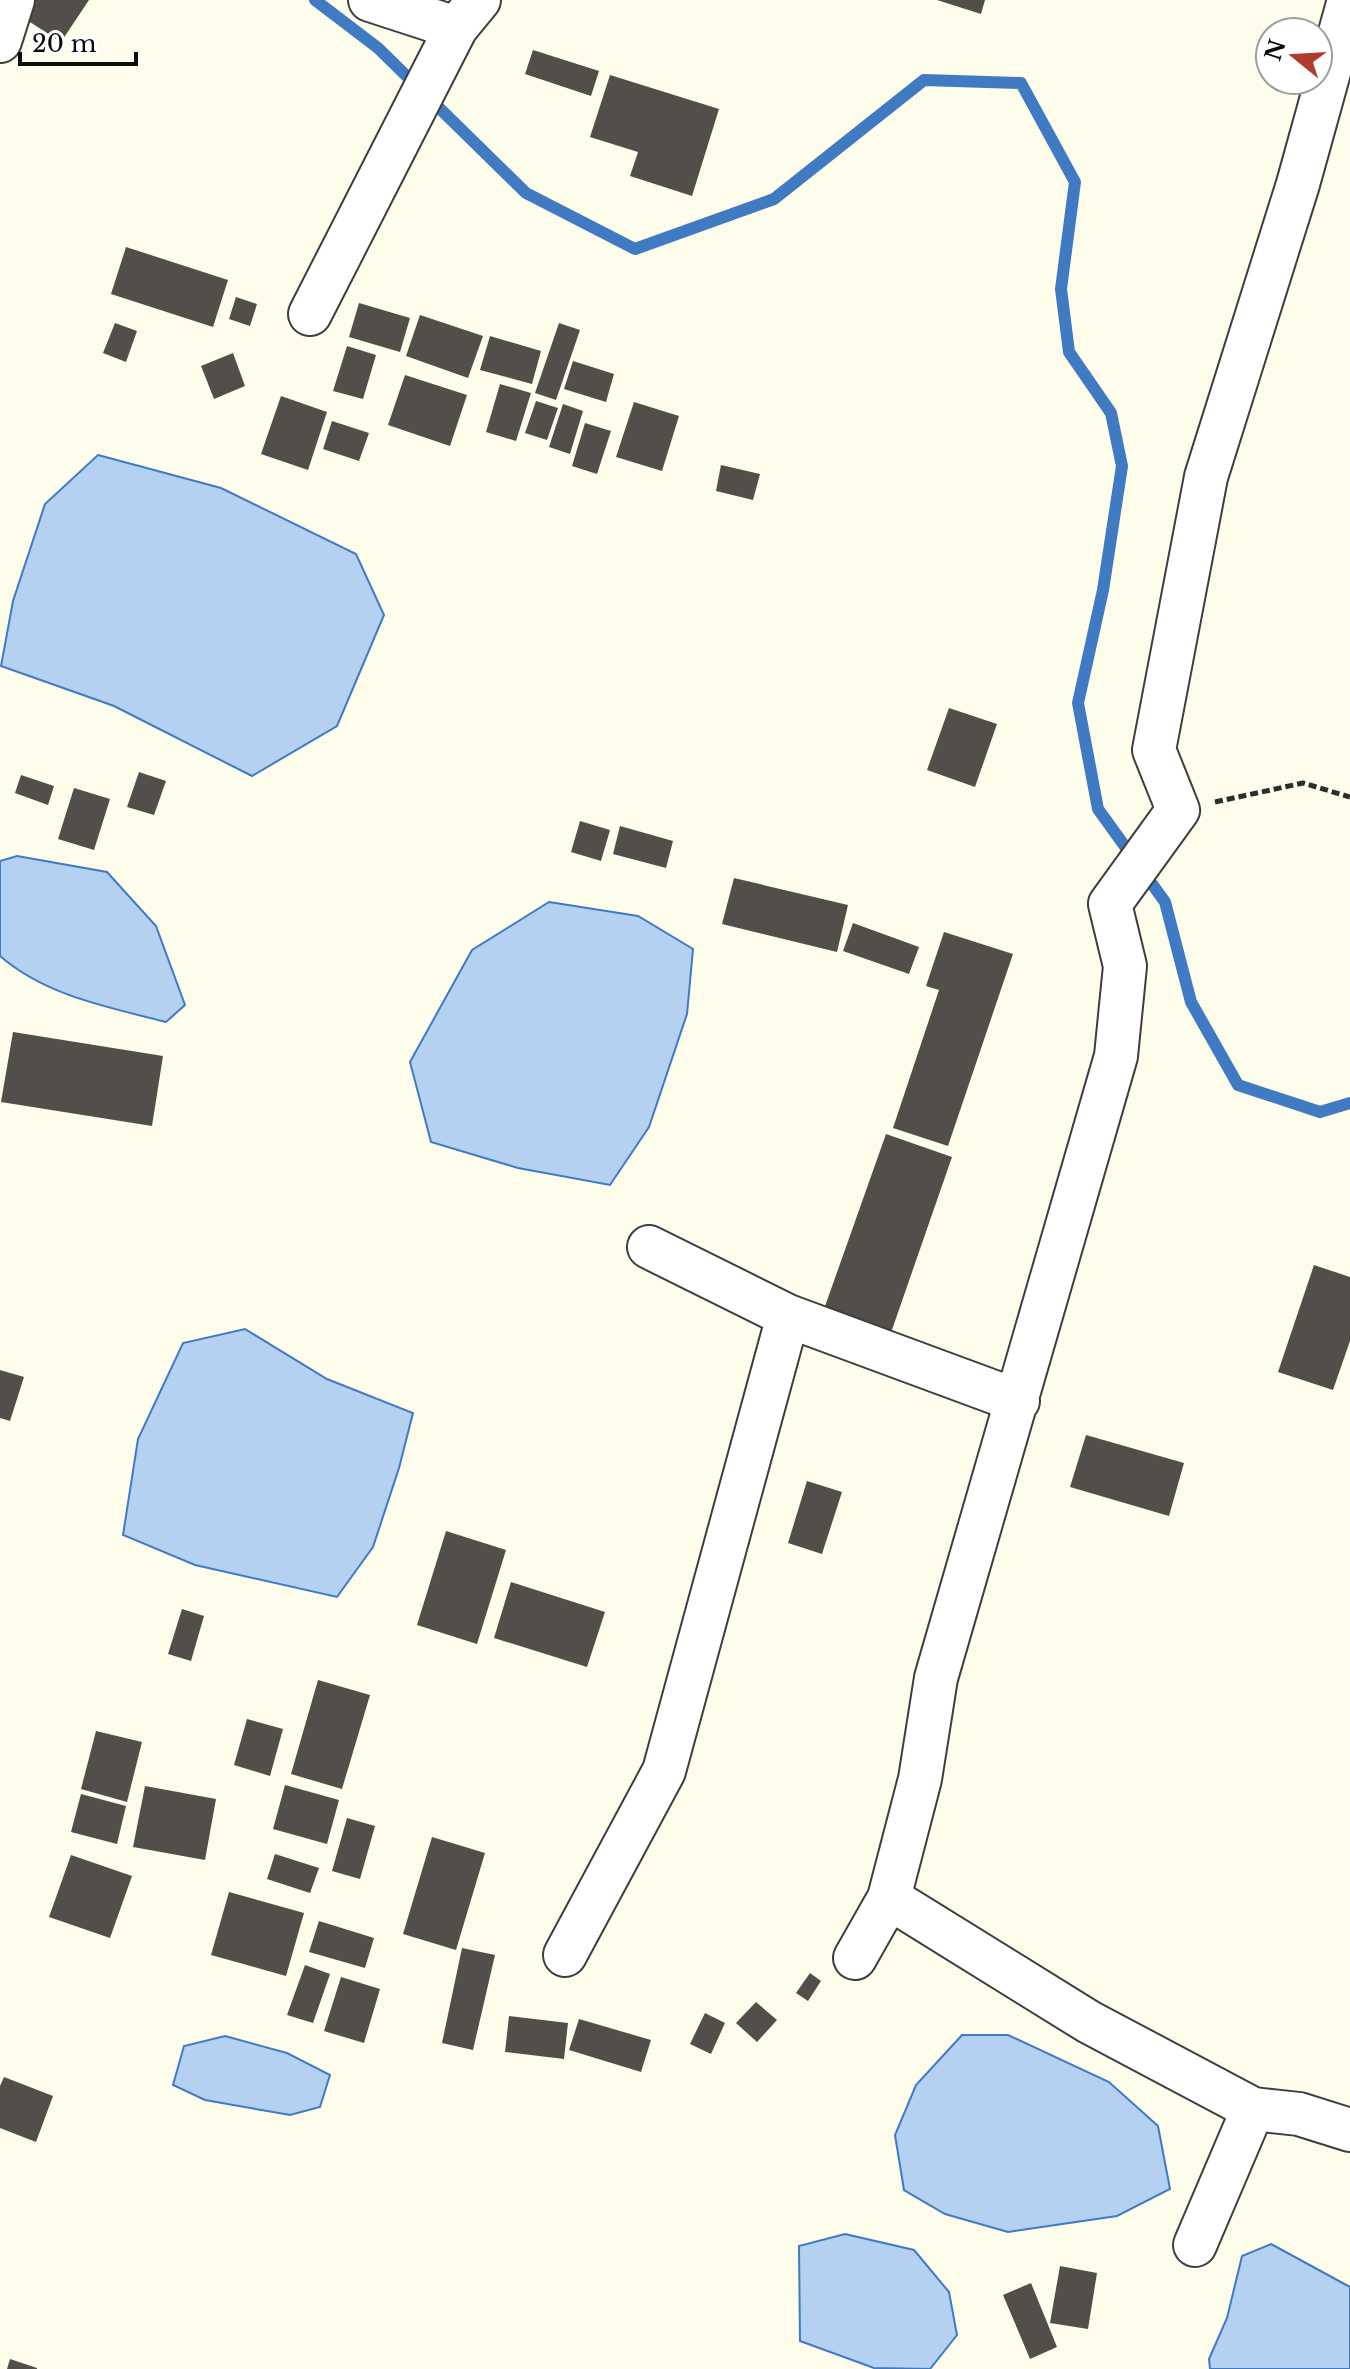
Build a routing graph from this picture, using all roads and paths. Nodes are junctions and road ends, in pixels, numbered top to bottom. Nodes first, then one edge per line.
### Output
1 (13, 0) edge
2 (370, 0) edge
3 (1349, 0) edge
4 (467, 14) edge
5 (0, 41) edge
6 (310, 314) dead end
7 (1350, 797) edge
8 (1178, 810) junction
9 (649, 1247) dead end
10 (788, 1316) junction
11 (1018, 1401) junction
12 (889, 1898) junction
13 (565, 1955) dead end
14 (855, 1958) dead end
15 (1253, 2109) junction
16 (1350, 2130) edge
17 (1195, 2245) dead end

1 - 5 street
2 - 4 street
3 - 8 street
4 - 6 street
7 - 8 path
8 - 11 street
9 - 10 street
10 - 11 street
10 - 13 street
11 - 12 street
12 - 14 street
12 - 15 street
15 - 16 street
15 - 17 street

